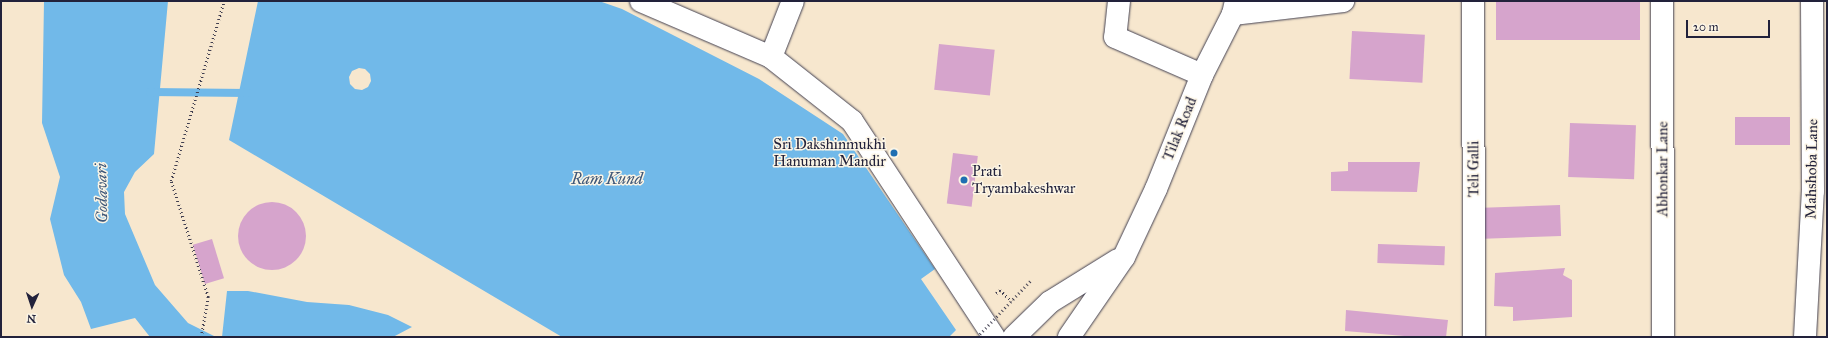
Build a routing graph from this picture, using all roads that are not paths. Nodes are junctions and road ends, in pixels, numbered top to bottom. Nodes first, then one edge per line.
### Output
1 (642, 1) edge
2 (793, 1) edge
3 (1119, 1) edge
4 (1343, 1) edge
5 (1473, 1) edge
6 (1662, 1) edge
7 (1812, 1) edge
8 (1234, 8) edge
9 (771, 57) junction
10 (1202, 75) junction
11 (1124, 256) junction
12 (994, 337) edge
13 (1014, 337) edge
14 (1070, 337) edge
15 (1474, 337) edge
16 (1663, 337) edge
17 (1805, 337) edge

1 - 9 street
2 - 9 street
3 - 10 street
4 - 8 street
5 - 15 street, Teli Galli
6 - 16 street, Abhonkar Lane
7 - 17 street, Mahshoba Lane
8 - 10 street, Tilak Road
9 - 12 street
10 - 11 street, Tilak Road
11 - 13 street
11 - 14 street, Tilak Road

